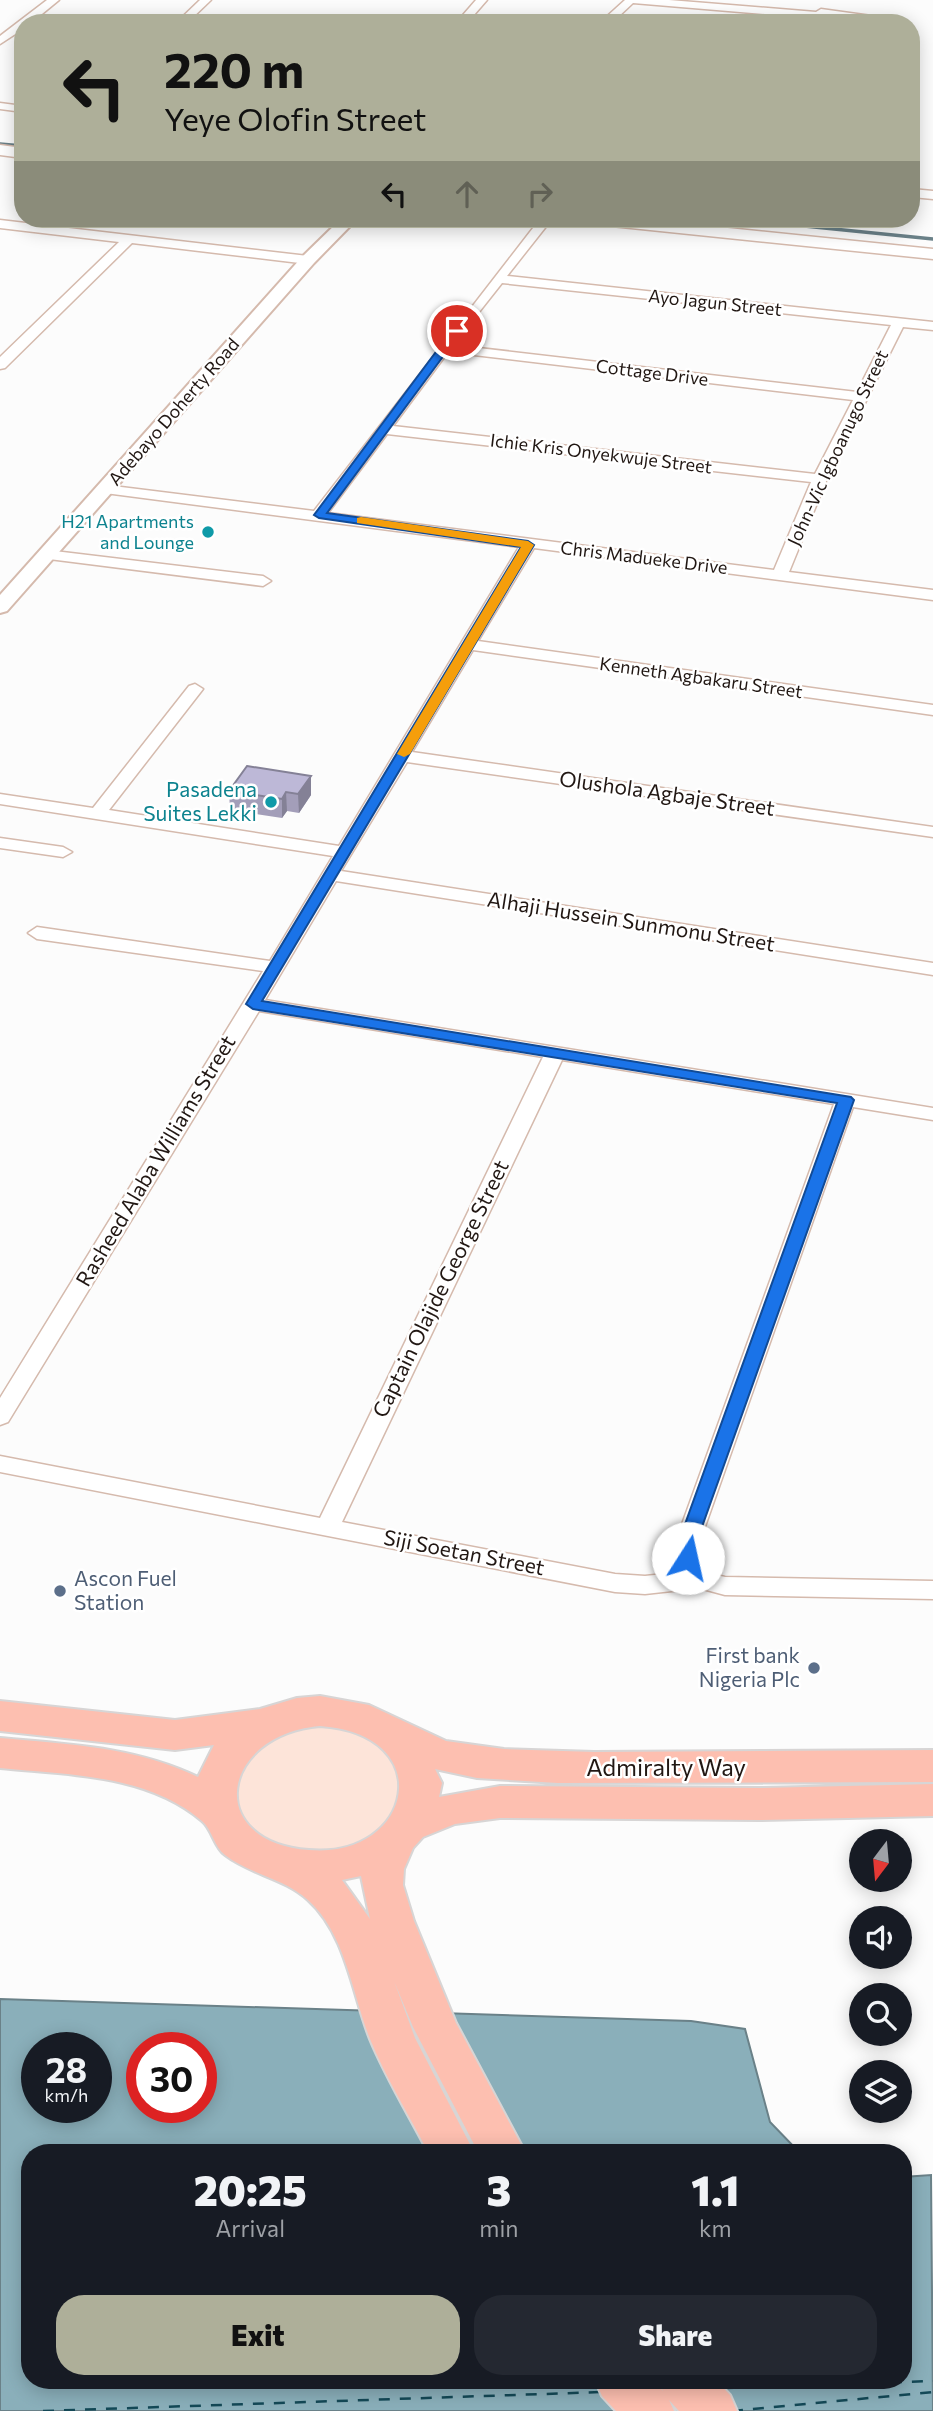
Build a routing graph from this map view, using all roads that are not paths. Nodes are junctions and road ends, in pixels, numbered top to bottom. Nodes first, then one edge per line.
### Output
1 (54, 0) edge
2 (206, 0) edge
3 (482, 0) edge
4 (676, 0) edge
5 (776, 4) edge
6 (35, 14) edge
7 (190, 14) edge
8 (469, 14) edge
9 (616, 14) edge
10 (800, 14) edge
11 (864, 14) edge
12 (14, 30) edge
13 (0, 41) edge
14 (37, 228) edge
15 (340, 228) edge
16 (539, 228) edge
17 (680, 228) edge
18 (746, 228) edge
19 (130, 238) junction
20 (933, 247) edge
21 (933, 254) edge
22 (308, 260) junction
23 (497, 279) junction
24 (899, 322) junction
25 (933, 326) edge
26 (444, 348) junction
27 (0, 365) edge
28 (861, 397) junction
29 (382, 429) junction
30 (820, 479) junction
31 (106, 489) junction
32 (319, 515) junction
33 (528, 545) junction
34 (46, 555) junction
35 (780, 574) junction
36 (262, 581) dead end
37 (933, 595) edge
38 (0, 607) edge
39 (470, 645) junction
40 (195, 689) dead end
41 (933, 710) edge
42 (402, 756) junction
43 (0, 799) edge
44 (97, 814) junction
45 (933, 832) edge
46 (0, 843) edge
47 (63, 852) dead end
48 (344, 852) junction
49 (330, 875) junction
50 (37, 933) dead end
51 (275, 967) junction
52 (933, 969) edge
53 (253, 1004) junction
54 (555, 1053) junction
55 (846, 1100) junction
56 (933, 1114) edge
57 (0, 1417) edge
58 (0, 1464) edge
59 (328, 1526) junction
60 (699, 1579) junction
61 (933, 1590) edge
62 (0, 1716) edge
63 (267, 1723) junction
64 (402, 1740) junction
65 (0, 1753) edge
66 (933, 1766) edge
67 (933, 1800) edge
68 (218, 1810) junction
69 (403, 1833) junction
70 (293, 1867) junction
71 (374, 1927) junction
72 (447, 2144) edge
73 (498, 2144) edge
74 (629, 2389) edge
75 (691, 2389) edge
76 (649, 2411) edge
77 (712, 2411) edge

1 - 6 street
2 - 7 street
3 - 8 street
4 - 5 street
5 - 11 street
9 - 10 street
12 - 13 street
14 - 19 street
15 - 22 street, Adebayo Doherty Road
16 - 23 street
17 - 21 main road
18 - 20 main road
19 - 22 street
19 - 27 street
22 - 31 street, Adebayo Doherty Road
23 - 24 street, Ayo Jagun Street
23 - 26 street
24 - 25 street, Ayo Jagun Street
24 - 28 street, John-Vic Igboanugo Street
26 - 28 street, Cottage Drive
26 - 29 street
28 - 30 street, John-Vic Igboanugo Street
29 - 30 street, Ichie Kris Onyekwuje Street
29 - 32 street
30 - 35 street, John-Vic Igboanugo Street
31 - 32 street, Chris Madueke Drive
31 - 34 street, Adebayo Doherty Road
32 - 33 street, Chris Madueke Drive
33 - 35 street, Chris Madueke Drive
33 - 39 street, Rasheed Alaba Williams Street
34 - 36 street
34 - 38 street, Adebayo Doherty Road
35 - 37 street, Chris Madueke Drive
39 - 41 street, Kenneth Agbakaru Street
39 - 42 street, Rasheed Alaba Williams Street
40 - 44 street
42 - 45 street, Olushola Agbaje Street
42 - 48 street, Rasheed Alaba Williams Street
43 - 44 street
44 - 48 street
46 - 47 street
48 - 49 street, Rasheed Alaba Williams Street
49 - 51 street, Rasheed Alaba Williams Street
49 - 52 street, Alhaji Hussein Sunmonu Street
50 - 51 street
51 - 53 street, Rasheed Alaba Williams Street
53 - 54 street
53 - 57 street, Rasheed Alaba Williams Street
54 - 55 street
54 - 59 street, Captain Olajide George Street
55 - 56 street
55 - 60 street
58 - 59 street, Siji Soetan Street
59 - 60 street, Siji Soetan Street
60 - 61 street, Siji Soetan Street
62 - 63 main road
63 - 64 main road
63 - 68 main road
64 - 66 main road, Admiralty Way
64 - 69 main road
65 - 68 main road
67 - 69 main road, Admiralty Way
68 - 70 main road
69 - 70 main road
69 - 71 main road
70 - 71 main road
71 - 72 main road
71 - 73 main road
74 - 76 main road
75 - 77 main road

